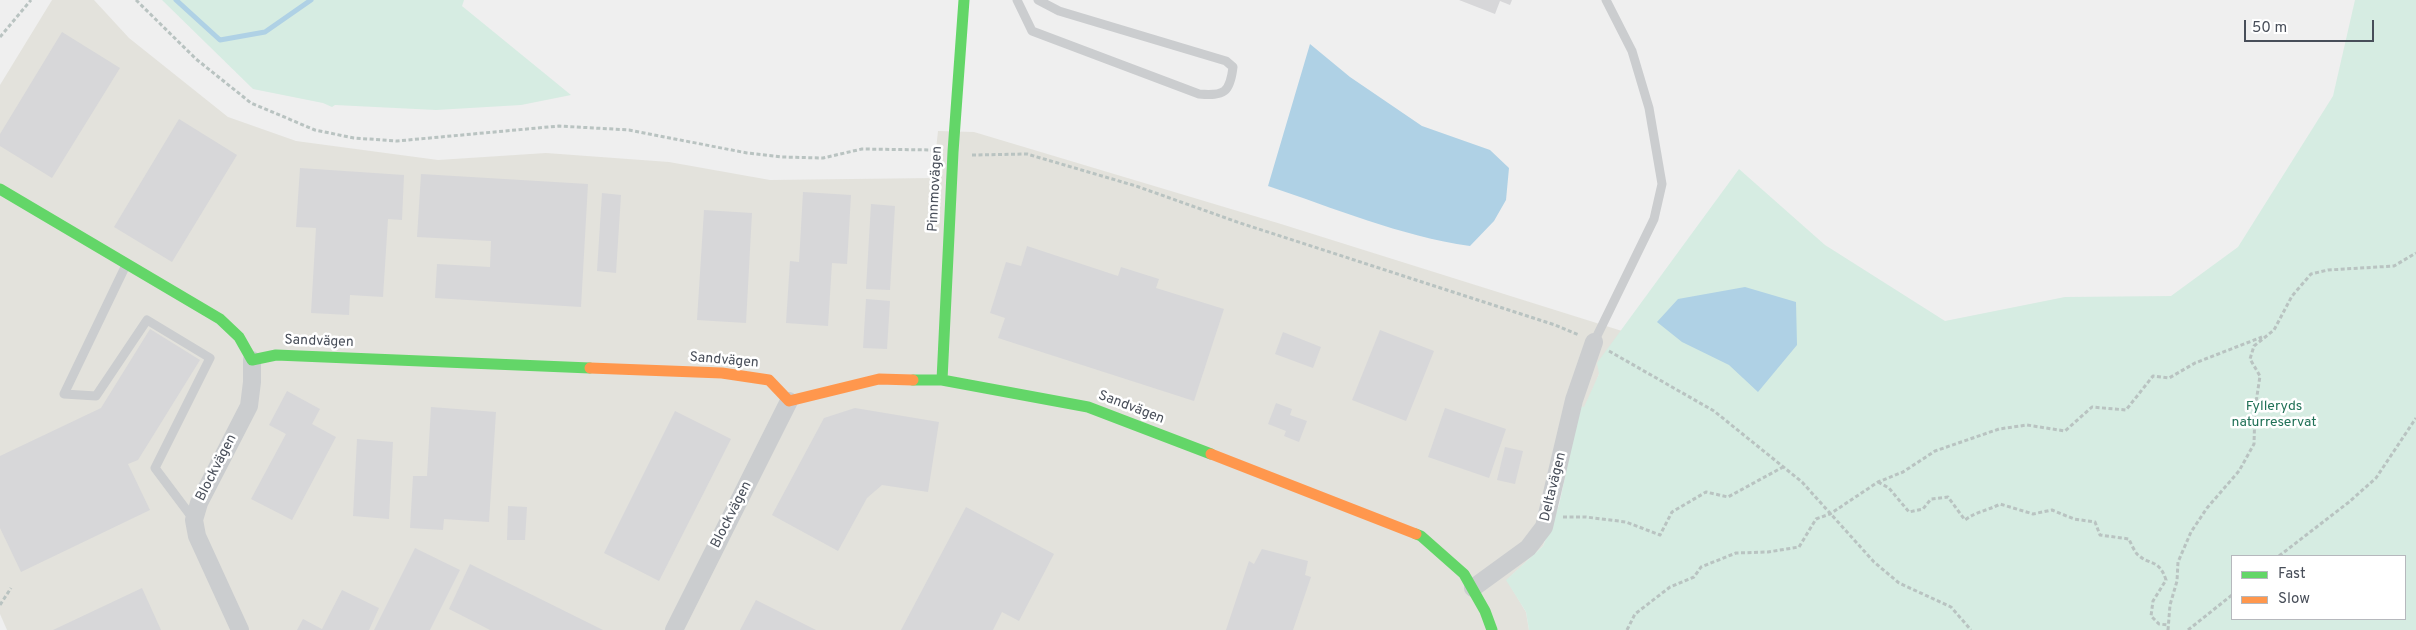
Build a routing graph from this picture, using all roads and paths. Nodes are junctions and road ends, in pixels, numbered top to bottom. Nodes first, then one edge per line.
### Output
1 (31, 0) edge
2 (136, 0) edge
3 (964, 0) edge
4 (1017, 0) edge
5 (1038, 0) edge
6 (1606, 0) edge
7 (0, 37) edge
8 (953, 152) junction
9 (0, 189) edge
10 (2416, 253) edge
11 (126, 263) junction
12 (2262, 338) junction
13 (1594, 342) junction
14 (252, 360) junction
15 (942, 380) junction
16 (789, 401) junction
17 (2416, 418) edge
18 (1783, 467) junction
19 (1878, 482) junction
20 (1830, 514) junction
21 (1547, 517) junction
22 (194, 520) junction
23 (2280, 555) edge
24 (11, 588) dead end
25 (1474, 588) junction
26 (2231, 596) edge
27 (0, 605) edge
28 (2199, 621) junction
29 (2168, 625) junction
30 (240, 630) edge
31 (674, 630) edge
32 (1492, 630) edge
33 (1626, 630) edge
34 (1971, 630) edge
35 (2168, 630) edge
36 (2188, 630) edge
37 (2195, 630) edge

1 - 7 path
2 - 8 path
3 - 8 street, Pinnmovägen
4 - 5 lane
6 - 13 lane
8 - 13 path
8 - 15 street, Pinnmovägen
9 - 11 street
10 - 12 path
11 - 14 street
11 - 22 lane
12 - 19 path
12 - 29 path
13 - 18 path
13 - 21 street, Deltavägen
14 - 16 street, Sandvägen
14 - 22 street, Blockvägen
15 - 16 street, Sandvägen
15 - 25 street, Sandvägen
16 - 31 street, Blockvägen
17 - 23 path
18 - 20 path
18 - 21 path
19 - 20 path
19 - 29 path
20 - 33 path
20 - 34 path
21 - 25 street, Deltavägen
22 - 30 street, Blockvägen
24 - 27 path
25 - 32 street
26 - 28 path
28 - 36 path
28 - 37 path
29 - 35 path

